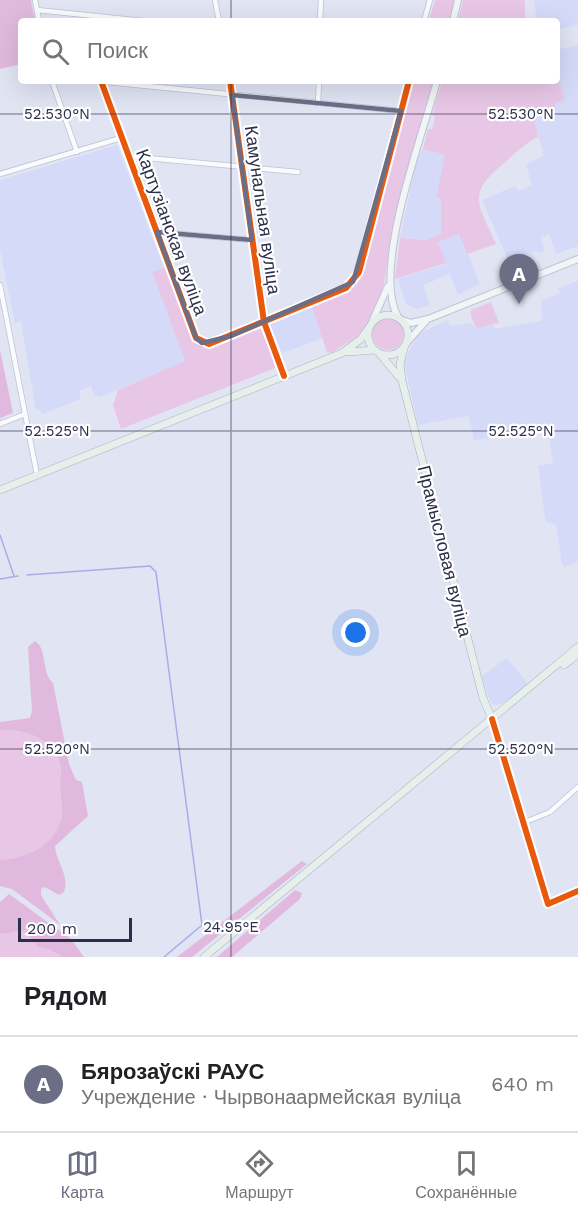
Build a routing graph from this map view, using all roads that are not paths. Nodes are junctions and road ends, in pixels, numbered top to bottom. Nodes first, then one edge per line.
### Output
1 (35, 0) edge
2 (215, 0) edge
3 (321, 0) edge
4 (430, 0) edge
5 (458, 0) edge
6 (37, 10) junction
7 (38, 18) edge
8 (115, 18) edge
9 (218, 18) edge
10 (320, 18) edge
11 (425, 18) edge
12 (454, 18) edge
13 (53, 84) edge
14 (102, 84) edge
15 (129, 84) edge
16 (230, 84) edge
17 (319, 84) edge
18 (408, 84) edge
19 (436, 84) edge
20 (232, 95) junction
21 (318, 103) junction
22 (401, 111) junction
23 (121, 138) junction
24 (77, 152) junction
25 (128, 159) junction
26 (242, 167) junction
27 (298, 172) dead end
28 (0, 174) edge
29 (157, 232) junction
30 (252, 240) junction
31 (578, 259) edge
32 (389, 282) junction
33 (0, 285) edge
34 (400, 319) junction
35 (428, 319) junction
36 (264, 322) junction
37 (370, 325) junction
38 (408, 340) junction
39 (404, 348) junction
40 (377, 352) junction
41 (342, 353) junction
42 (284, 376) junction
43 (402, 381) junction
44 (25, 414) junction
45 (0, 424) edge
46 (37, 475) junction
47 (0, 490) edge
48 (578, 650) edge
49 (486, 705) junction
50 (502, 709) junction
51 (492, 719) junction
52 (578, 787) edge
53 (525, 822) junction
54 (578, 891) edge
55 (204, 957) edge

1 - 6 street
2 - 9 street
3 - 10 street
4 - 11 street
5 - 12 street
6 - 7 street
6 - 8 street
13 - 24 street
14 - 23 street, Картузіанская вуліца
15 - 20 street
16 - 20 street, Камунальная вуліца
17 - 21 street
18 - 22 street, Картузіанская вуліца
19 - 32 street
20 - 21 street
20 - 26 street, Камунальная вуліца
21 - 22 street
22 - 36 street, Картузіанская вуліца
23 - 24 street
23 - 25 street, Картузіанская вуліца
24 - 28 street
25 - 26 street
25 - 29 street, Картузіанская вуліца
26 - 27 street
26 - 30 street, Камунальная вуліца
29 - 30 street
29 - 36 street, Картузіанская вуліца
30 - 36 street, Камунальная вуліца
31 - 35 street
32 - 34 street
32 - 37 street
33 - 44 street
34 - 35 street
34 - 37 main road
34 - 38 main road
35 - 38 street
36 - 42 street, Камунальная вуліца
37 - 40 main road
37 - 41 main road
38 - 39 main road
39 - 40 main road
39 - 43 main road, Прамысловая вуліца
40 - 41 main road
40 - 43 main road, Прамысловая вуліца
41 - 42 main road
42 - 46 main road
43 - 49 main road, Прамысловая вуліца
44 - 45 street
44 - 46 street
46 - 47 main road
48 - 50 main road
48 - 51 main road
49 - 50 main road
49 - 51 main road, Прамысловая вуліца
50 - 51 main road
51 - 53 street
51 - 55 main road
52 - 53 street
53 - 54 street

